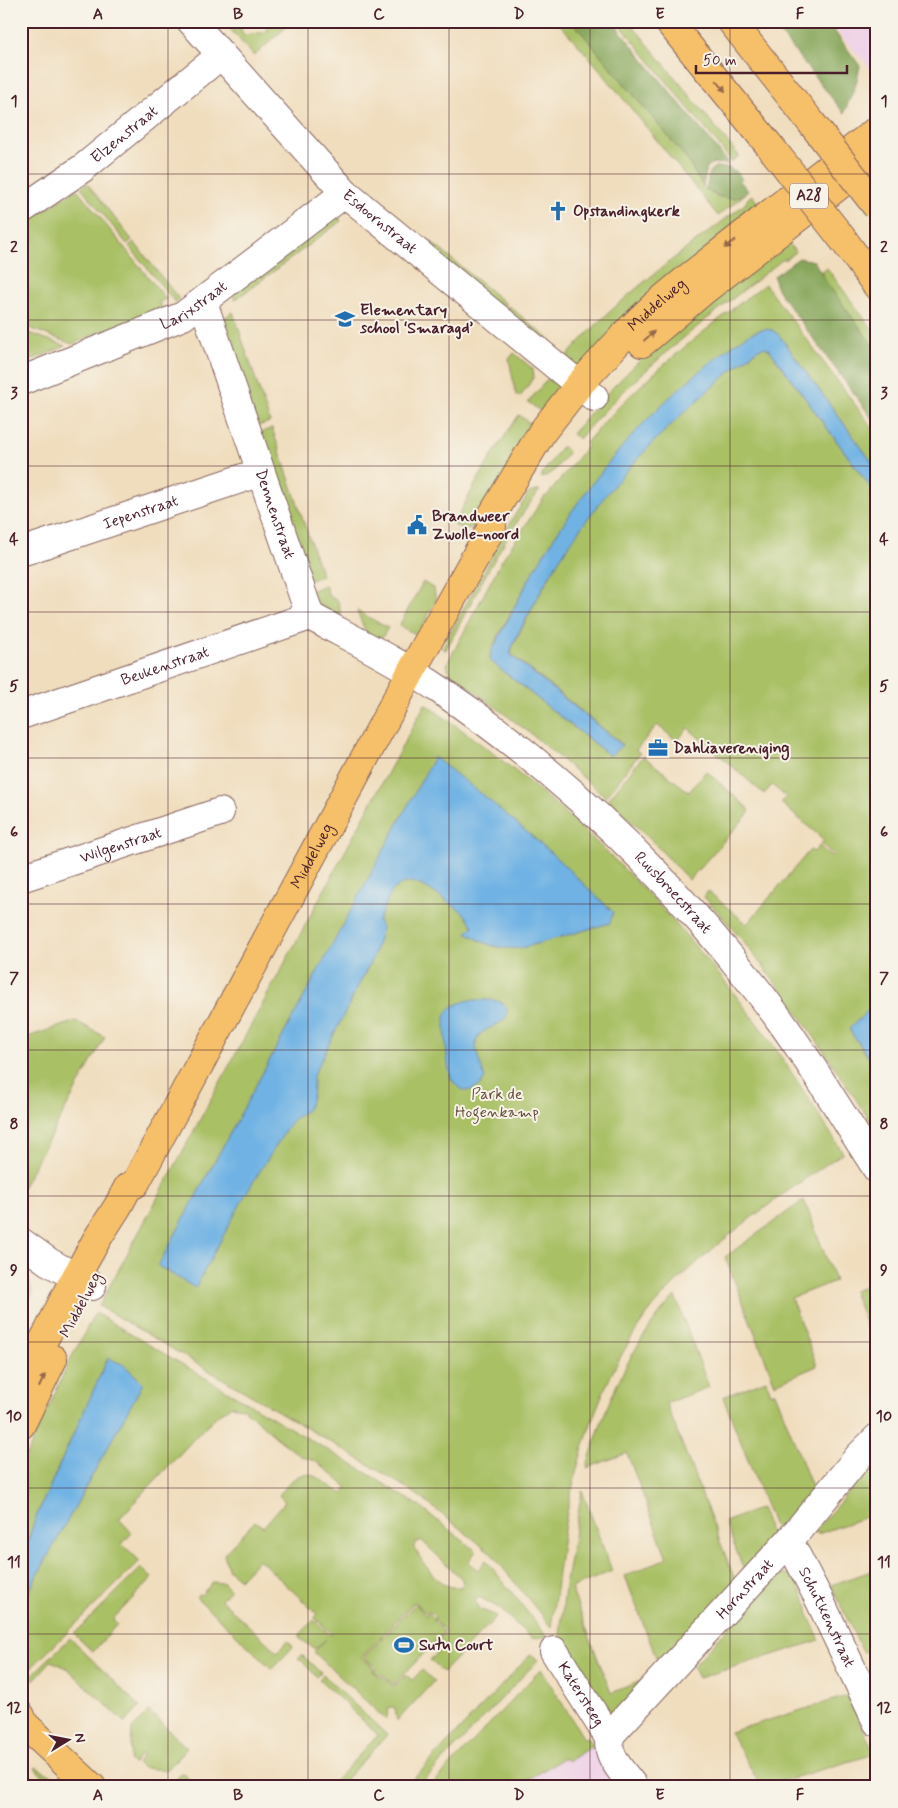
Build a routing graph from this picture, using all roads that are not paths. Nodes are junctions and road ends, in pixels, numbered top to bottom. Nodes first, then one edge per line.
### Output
1 (191, 21) edge
2 (668, 21) edge
3 (730, 21) edge
4 (221, 55) junction
5 (877, 130) edge
6 (877, 156) edge
7 (345, 193) junction
8 (877, 207) edge
9 (21, 210) edge
10 (877, 286) edge
11 (203, 302) junction
12 (21, 381) edge
13 (586, 391) junction
14 (261, 472) junction
15 (21, 552) edge
16 (310, 616) junction
17 (411, 672) junction
18 (21, 715) edge
19 (220, 812) dead end
20 (21, 878) edge
21 (877, 1169) edge
22 (21, 1242) edge
23 (84, 1282) junction
24 (21, 1381) edge
25 (21, 1425) edge
26 (877, 1438) edge
27 (789, 1541) junction
28 (554, 1651) dead end
29 (22, 1722) edge
30 (877, 1722) edge
31 (609, 1738) junction
32 (92, 1787) edge
33 (634, 1787) edge

1 - 4 street, Esdoornstraat
2 -> 10 main road, A28, bridge
3 - 8 main road, bridge
4 - 7 street, Esdoornstraat
4 - 9 street, Elzenstraat
5 -> 13 main road, Middelweg
13 -> 6 main road, Middelweg
7 - 11 street, Larixstraat
7 - 13 street, Esdoornstraat
11 - 12 street, Larixstraat
11 - 14 street, Dennenstraat
13 - 17 main road, Middelweg
14 - 15 street, Iepenstraat
14 - 16 street, Dennenstraat
16 - 17 street
16 - 18 street, Beukenstraat
17 - 21 street, Ruusbroecstraat
17 - 23 main road, Middelweg
19 - 20 street, Wilgenstraat
22 - 23 street
23 - 24 main road, Middelweg
25 -> 23 main road, Middelweg
26 - 27 street, Hornstraat
27 - 30 street, Schutkenstraat
27 - 31 street, Hornstraat
28 - 31 street, Katersteeg
29 - 32 main road
31 - 33 street, Katersteeg

